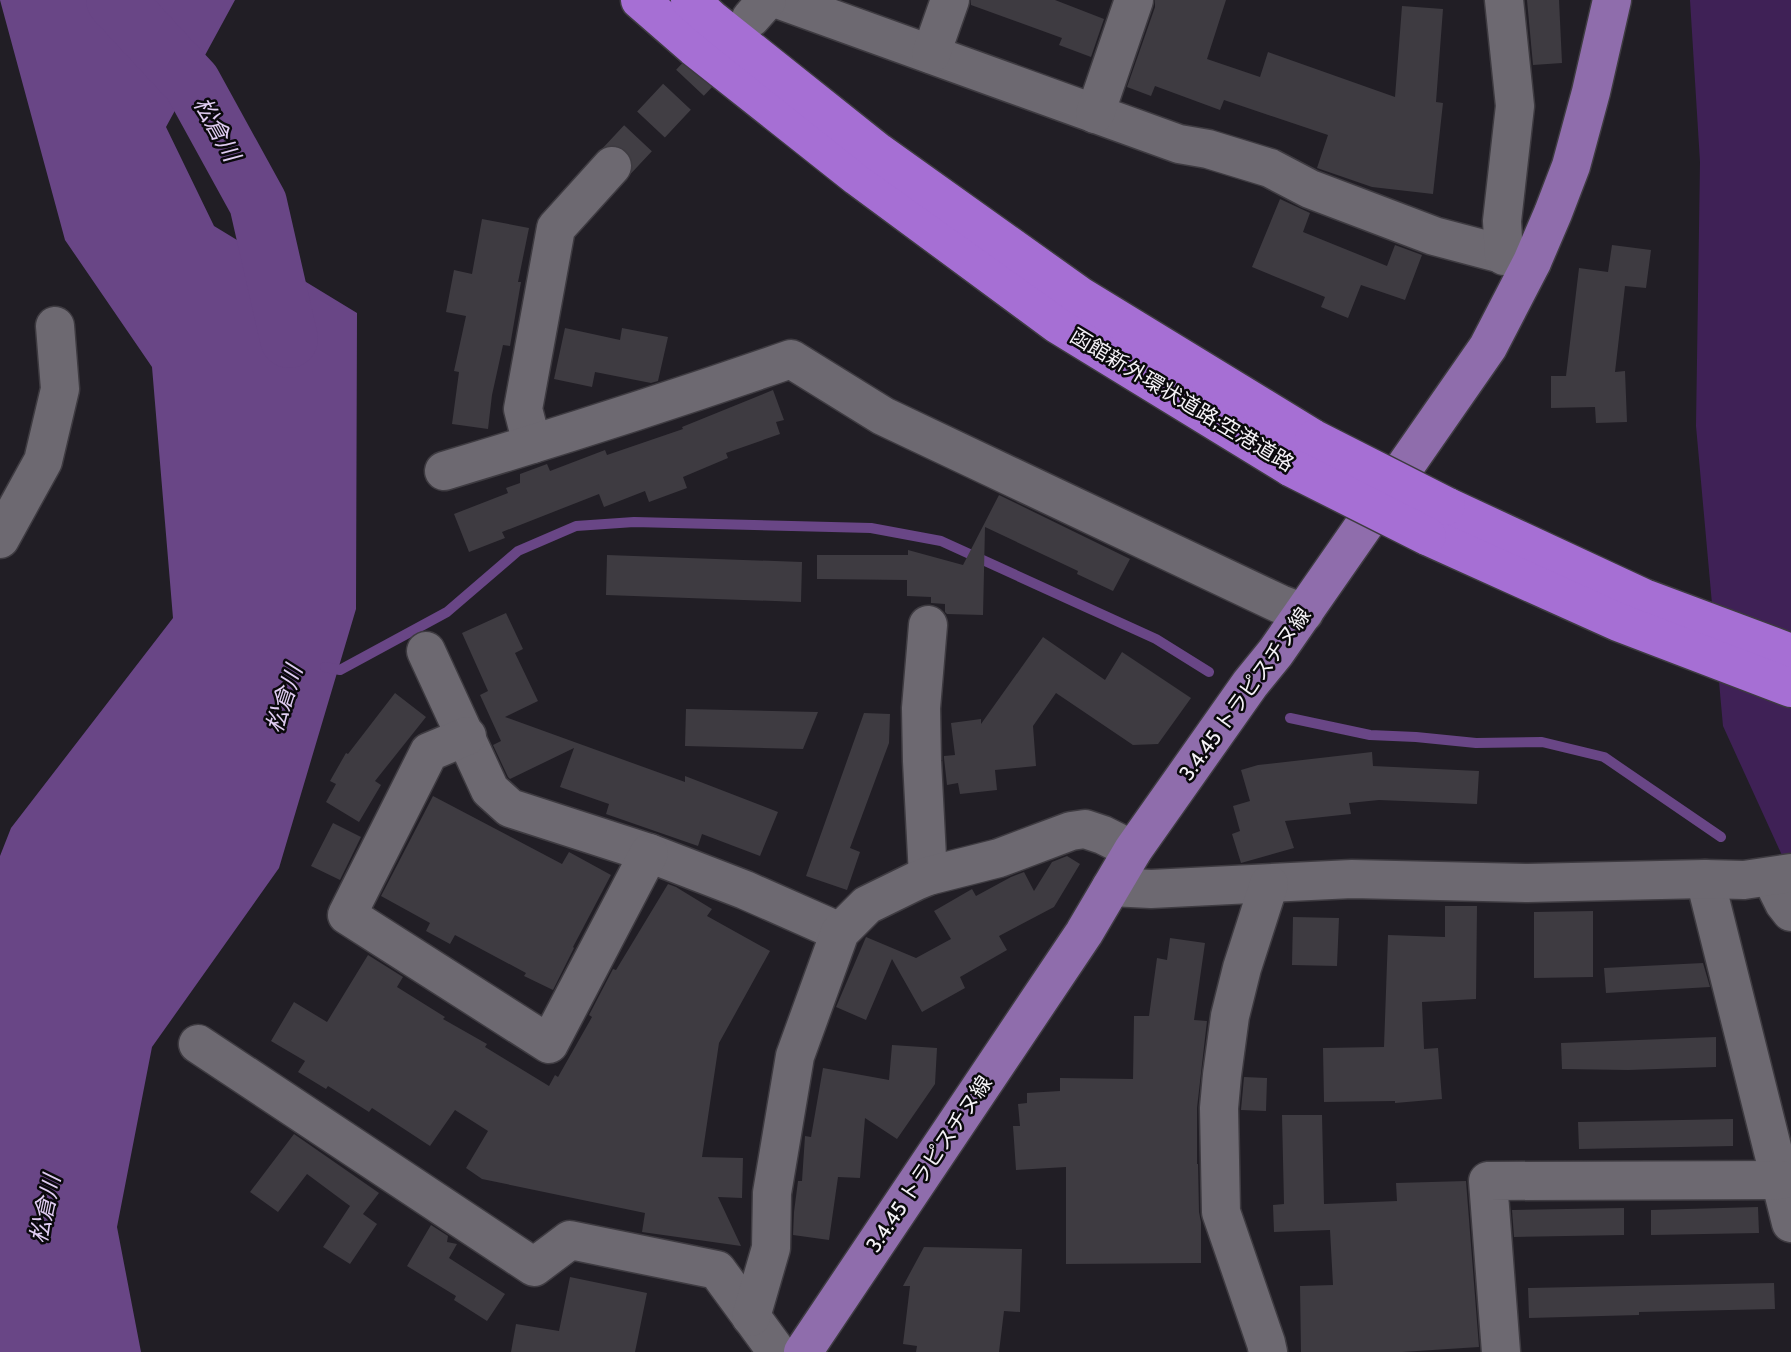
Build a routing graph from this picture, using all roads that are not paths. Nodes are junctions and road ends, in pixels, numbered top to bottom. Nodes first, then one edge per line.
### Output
1 (640, 0) edge
2 (690, 0) edge
3 (950, 0) edge
4 (1134, 0) edge
5 (1504, 0) edge
6 (1612, 0) edge
7 (766, 6) edge
8 (931, 54) junction
9 (1095, 114) junction
10 (612, 166) tunnel mouth
11 (1518, 259) junction
12 (55, 326) dead end
13 (533, 444) junction
14 (1303, 453) junction
15 (444, 471) dead end
16 (1437, 521) junction
17 (0, 539) edge
18 (1304, 613) junction
19 (929, 625) dead end
20 (426, 651) dead end
21 (1791, 653) edge
22 (1791, 688) edge
23 (467, 736) junction
24 (1133, 850) junction
25 (649, 853) junction
26 (1781, 875) edge
27 (928, 876) junction
28 (1706, 879) junction
29 (1269, 884) junction
30 (1111, 887) junction
31 (1791, 912) edge
32 (840, 932) junction
33 (198, 1044) dead end
34 (1781, 1180) junction
35 (1791, 1223) edge
36 (751, 1317) junction
37 (777, 1352) edge
38 (803, 1352) edge
39 (1268, 1352) edge
40 (1501, 1352) edge

1 - 14 highway, 函館新外環状道路;空港道路
2 - 14 highway, 函館新外環状道路;空港道路
3 - 8 street
4 - 9 street
5 - 11 street
6 - 11 main road, 3.4.45 トラピスチヌ線
7 - 8 street
8 - 9 street
9 - 11 street
10 - 13 street
11 - 18 main road, 3.4.45 トラピスチヌ線
12 - 17 street
13 - 15 street
13 - 18 street
14 - 16 highway, 函館新外環状道路;空港道路, bridge
16 - 21 highway, 函館新外環状道路;空港道路
16 - 22 highway, 函館新外環状道路;空港道路
18 - 24 main road, 3.4.45 トラピスチヌ線
19 - 27 street
20 - 23 street
23 - 25 street
23 - 25 street
24 - 27 street
24 - 30 main road, 3.4.45 トラピスチヌ線
25 - 32 street
26 - 28 street
26 - 31 street
27 - 32 street
28 - 29 street
28 - 34 street
29 - 30 street
29 - 39 street
30 - 38 main road, 3.4.45 トラピスチヌ線
32 - 36 street
33 - 36 street
34 - 35 street
34 - 40 street
36 - 37 street

